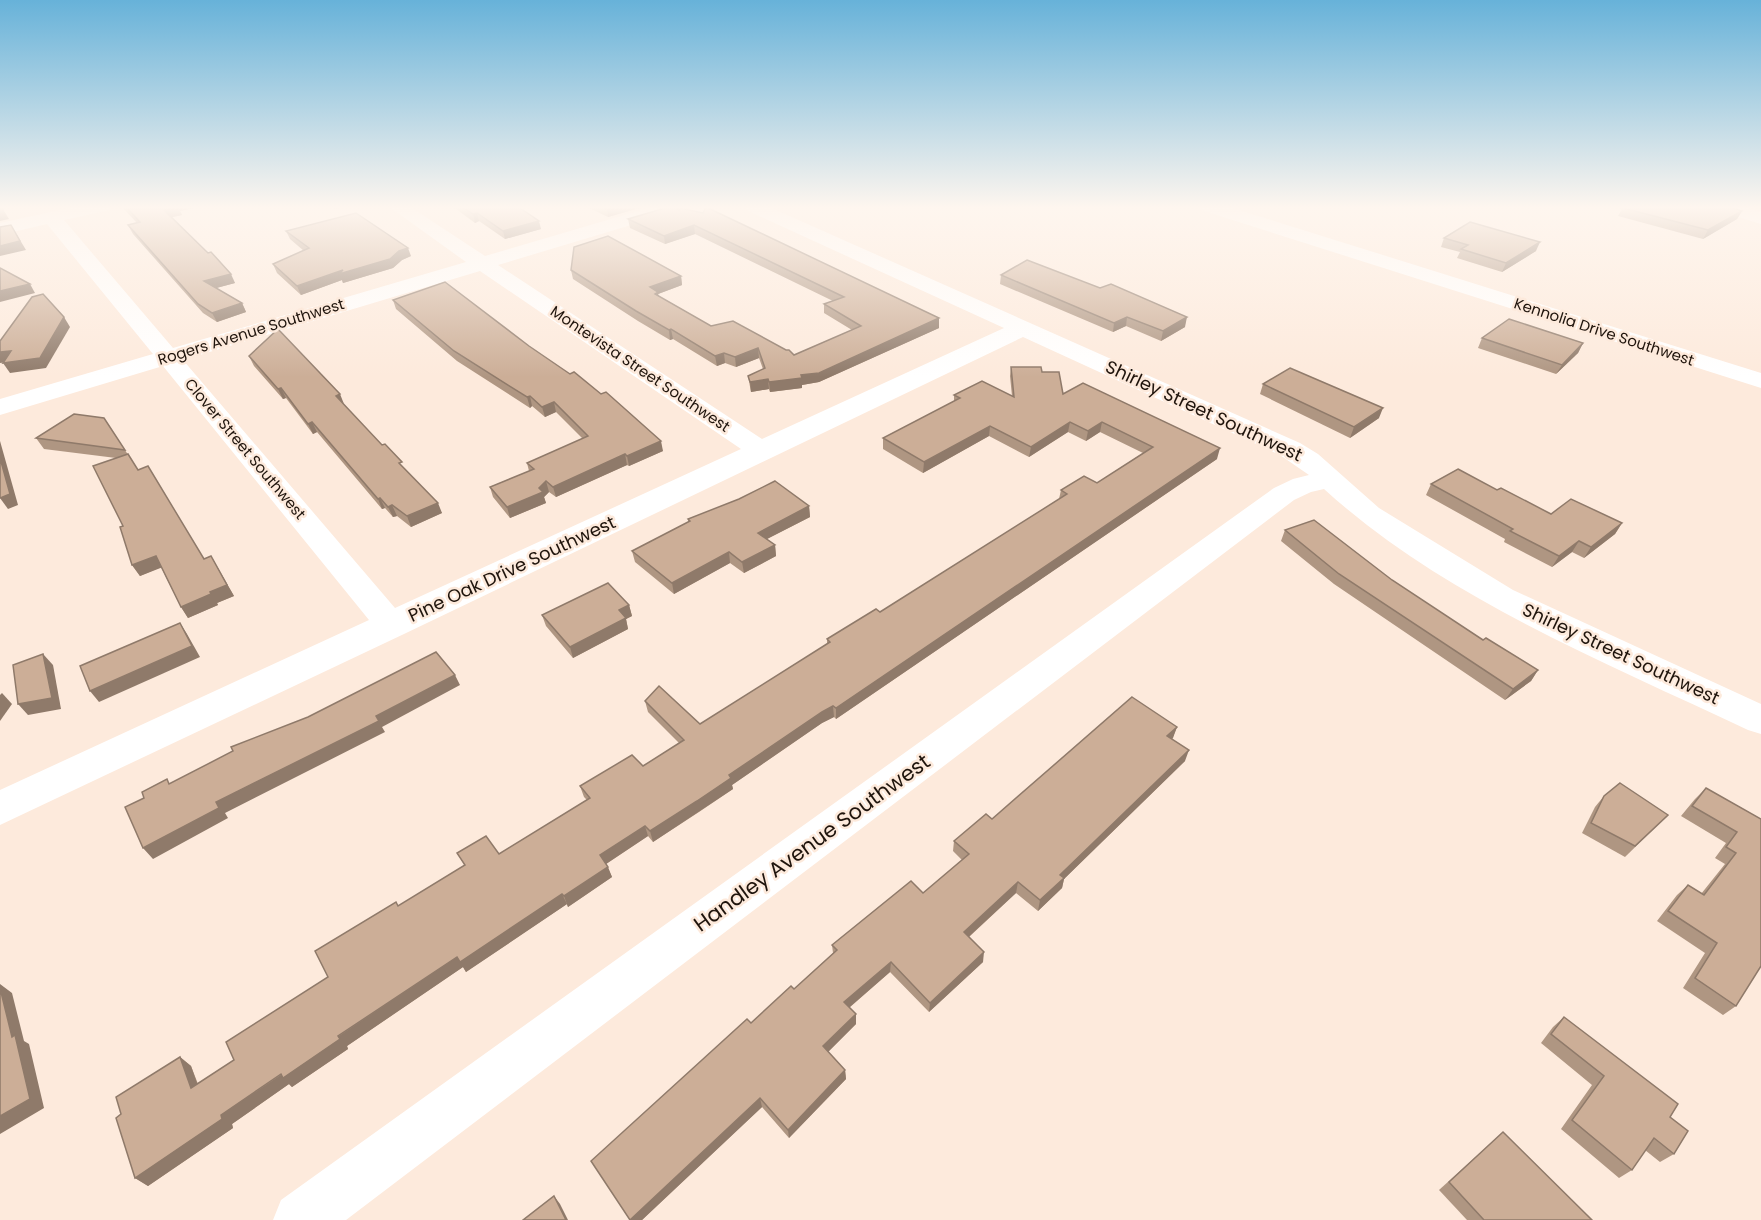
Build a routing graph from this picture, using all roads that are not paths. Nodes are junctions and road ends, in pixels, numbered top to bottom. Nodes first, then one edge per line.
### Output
1 (90, 263) edge
2 (483, 263) joint
3 (878, 263) edge
4 (1387, 263) edge
5 (1023, 328) junction
6 (169, 357) junction
7 (1761, 381) edge
8 (0, 407) edge
9 (763, 452) junction
10 (1329, 480) junction
11 (392, 626) junction
12 (1761, 720) edge
13 (0, 808) edge
14 (301, 1220) edge

1 - 6 street, Clover Street Southwest
2 - 6 street, Rogers Avenue Southwest
2 - 9 street, Montevista Street Southwest
3 - 5 street, Shirley Street Southwest
4 - 7 street, Kennolia Drive Southwest
5 - 9 street, Pine Oak Drive Southwest
5 - 10 street, Shirley Street Southwest
6 - 8 street, Rogers Avenue Southwest
6 - 11 street, Clover Street Southwest
9 - 11 street, Pine Oak Drive Southwest
10 - 12 street, Shirley Street Southwest
10 - 14 street, Handley Avenue Southwest
11 - 13 street, Pine Oak Drive Southwest

